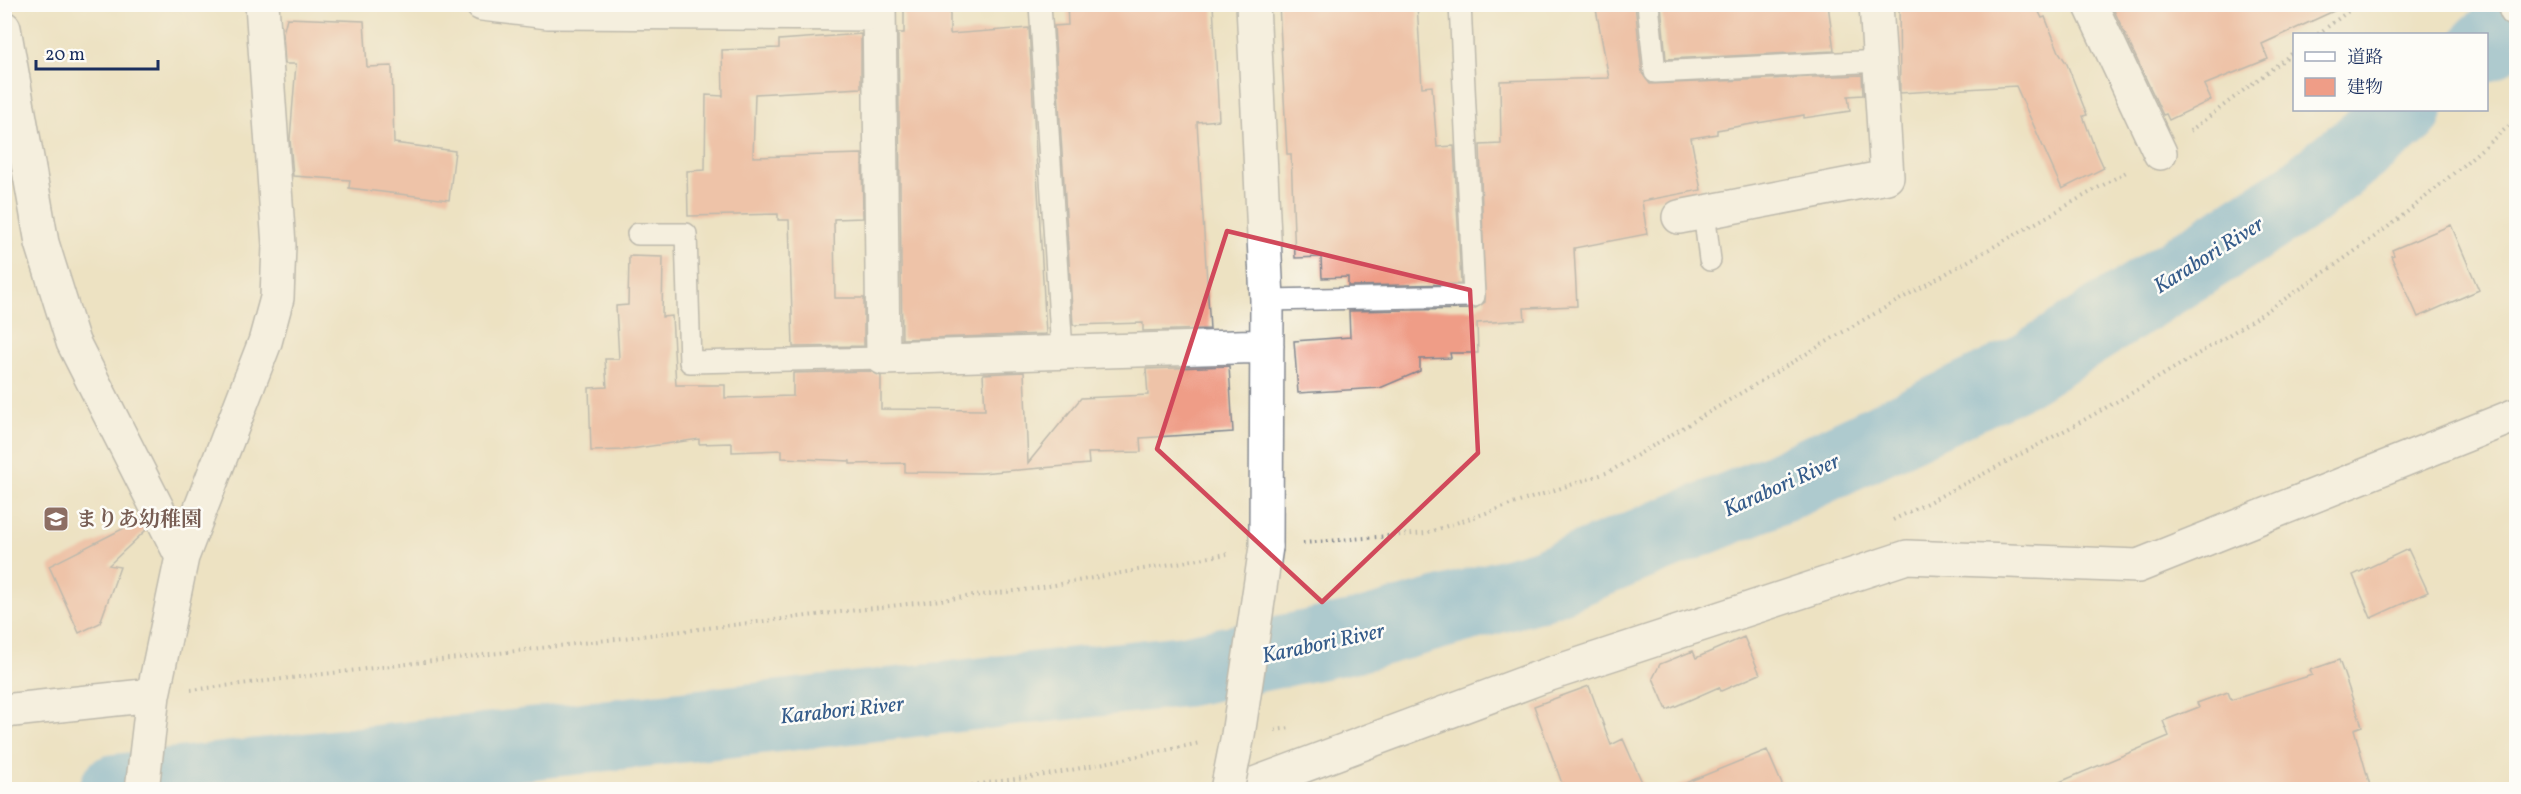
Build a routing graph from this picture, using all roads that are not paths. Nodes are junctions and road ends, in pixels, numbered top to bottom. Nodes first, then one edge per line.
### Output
1 (262, 4) edge
2 (482, 4) edge
3 (1040, 4) edge
4 (1253, 4) edge
5 (1460, 4) edge
6 (1648, 4) edge
7 (1876, 4) edge
8 (2090, 4) edge
9 (2514, 4) edge
10 (879, 9) edge
11 (2517, 10) edge
12 (4, 28) edge
13 (1881, 61) junction
14 (2160, 153) road end
15 (1691, 214) joint
16 (638, 234) dead end
17 (1710, 260) dead end
18 (1267, 300) junction
19 (1267, 346) junction
20 (1062, 352) junction
21 (883, 358) junction
22 (2517, 415) edge
23 (182, 557) junction
24 (152, 701) junction
25 (4, 711) edge
26 (142, 789) edge
27 (1227, 789) edge
28 (1238, 789) edge

1 - 23 street
2 - 10 street
3 - 20 lane
4 - 18 street
5 - 18 lane
6 - 13 lane
7 - 13 street
8 - 14 street
9 - 11 street
10 - 21 street
12 - 23 street
13 - 15 street
15 - 17 lane
16 - 21 lane
18 - 19 street
19 - 20 street
19 - 27 street, bridge
20 - 21 street
22 - 28 street
23 - 24 street
24 - 25 street
24 - 26 street

